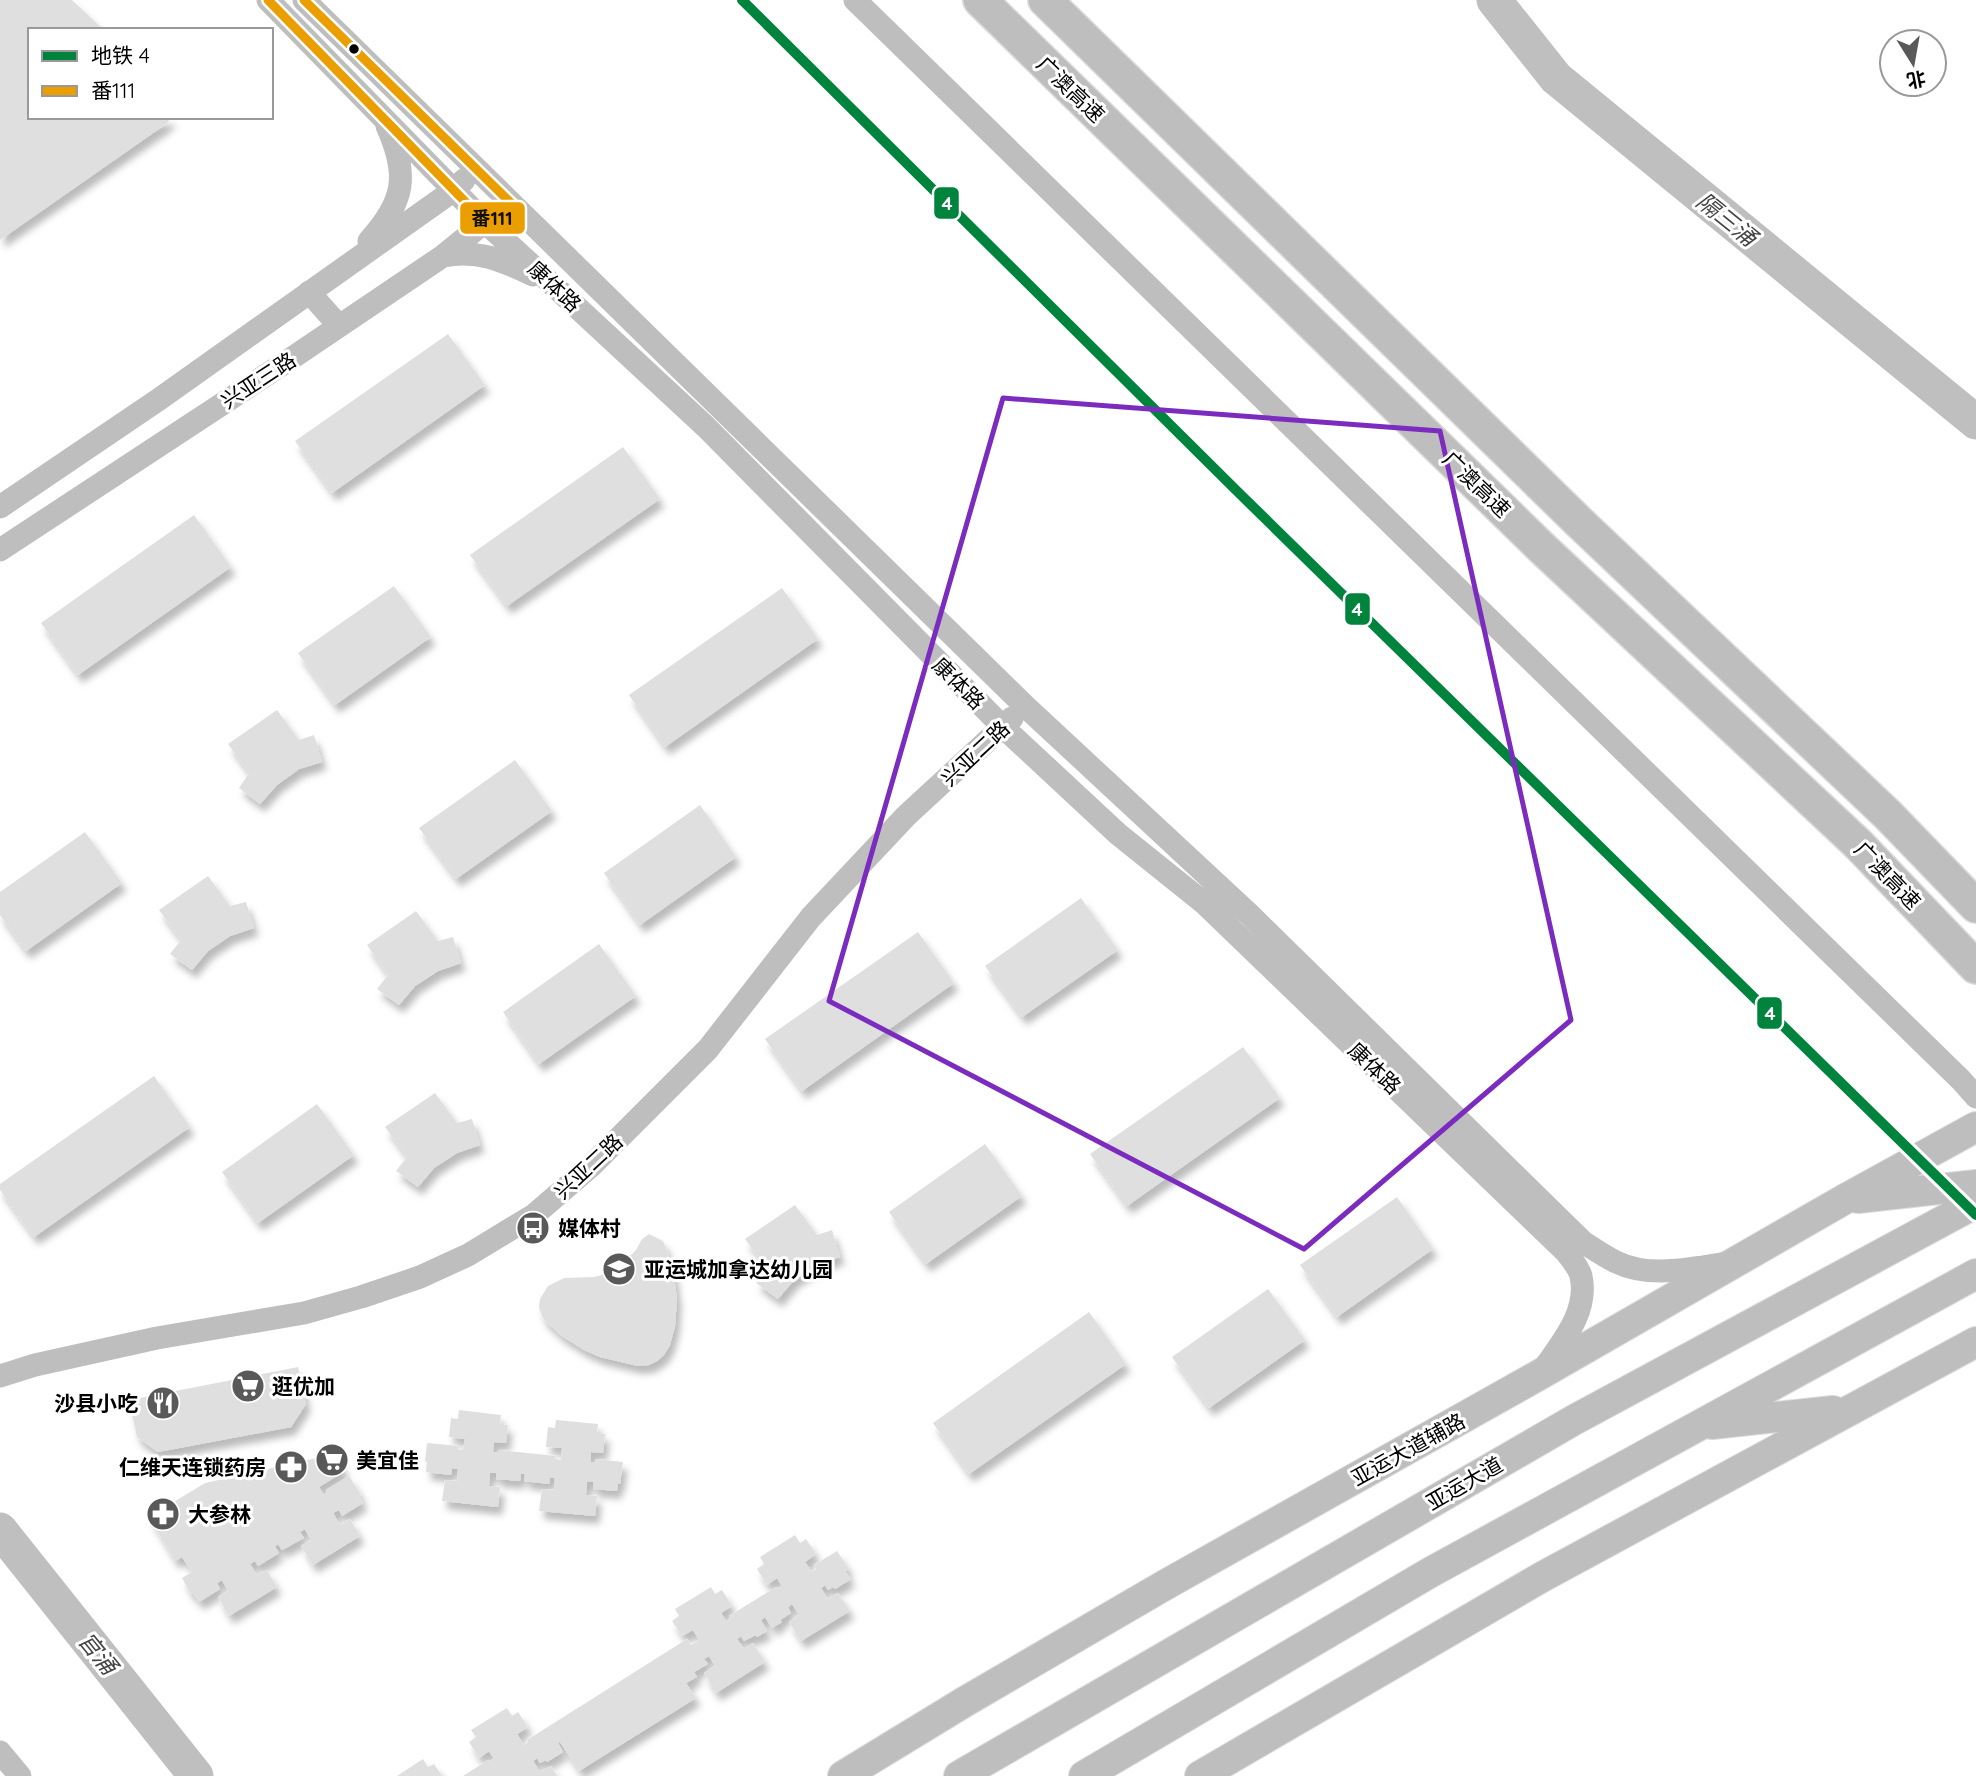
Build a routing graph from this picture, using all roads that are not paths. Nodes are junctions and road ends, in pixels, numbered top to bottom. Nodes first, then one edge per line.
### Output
1 (268, 0) edge
2 (304, 0) edge
3 (855, 0) edge
4 (980, 0) edge
5 (1045, 0) edge
6 (381, 114) junction
7 (477, 170) junction
8 (454, 190) junction
9 (514, 206) junction
10 (485, 222) junction
11 (443, 256) junction
12 (345, 267) junction
13 (556, 287) junction
14 (309, 292) junction
15 (340, 326) junction
16 (0, 507) edge
17 (0, 550) edge
18 (1025, 706) junction
19 (1003, 727) junction
20 (1976, 906) edge
21 (1976, 967) edge
22 (1976, 1097) edge
23 (1976, 1127) edge
24 (1976, 1185) edge
25 (1845, 1199) junction
26 (1976, 1203) edge
27 (1733, 1263) junction
28 (1976, 1274) edge
29 (1976, 1342) edge
30 (1539, 1375) junction
31 (0, 1376) edge
32 (1851, 1409) junction
33 (1698, 1426) junction
34 (0, 1752) edge
35 (20, 1776) edge
36 (843, 1776) edge
37 (959, 1776) edge
38 (1084, 1776) edge
39 (1200, 1776) edge

1 - 6 street, 康体路
2 - 7 street, 康体路
3 - 22 street
4 - 21 highway, 广澳高速
5 - 20 highway, 广澳高速
6 - 8 street, 康体路
6 - 12 street
7 - 8 street, 兴亚三路
7 - 9 street, 康体路
8 - 10 street, 康体路
8 - 12 street, 兴亚三路
9 - 10 street, 兴亚三路
9 - 18 street, 康体路
10 - 11 street, 兴亚三路
10 - 13 street, 康体路
11 - 13 street
11 - 15 street, 兴亚三路
12 - 14 street, 兴亚三路
13 - 19 street, 康体路
14 - 15 street
14 - 16 street, 兴亚三路
15 - 17 street, 兴亚三路
18 - 19 street, 兴亚二路
18 - 27 street, 康体路
19 - 30 street, 康体路
19 - 31 street, 兴亚二路
23 - 25 main road, 亚运大道辅路
24 - 25 main road
25 - 27 main road, 亚运大道辅路
26 - 37 main road, 亚运大道
27 - 30 main road, 亚运大道辅路
28 - 33 main road
29 - 32 main road
30 - 36 main road, 亚运大道辅路
32 - 33 main road
32 - 39 main road
33 - 38 main road
34 - 35 street

